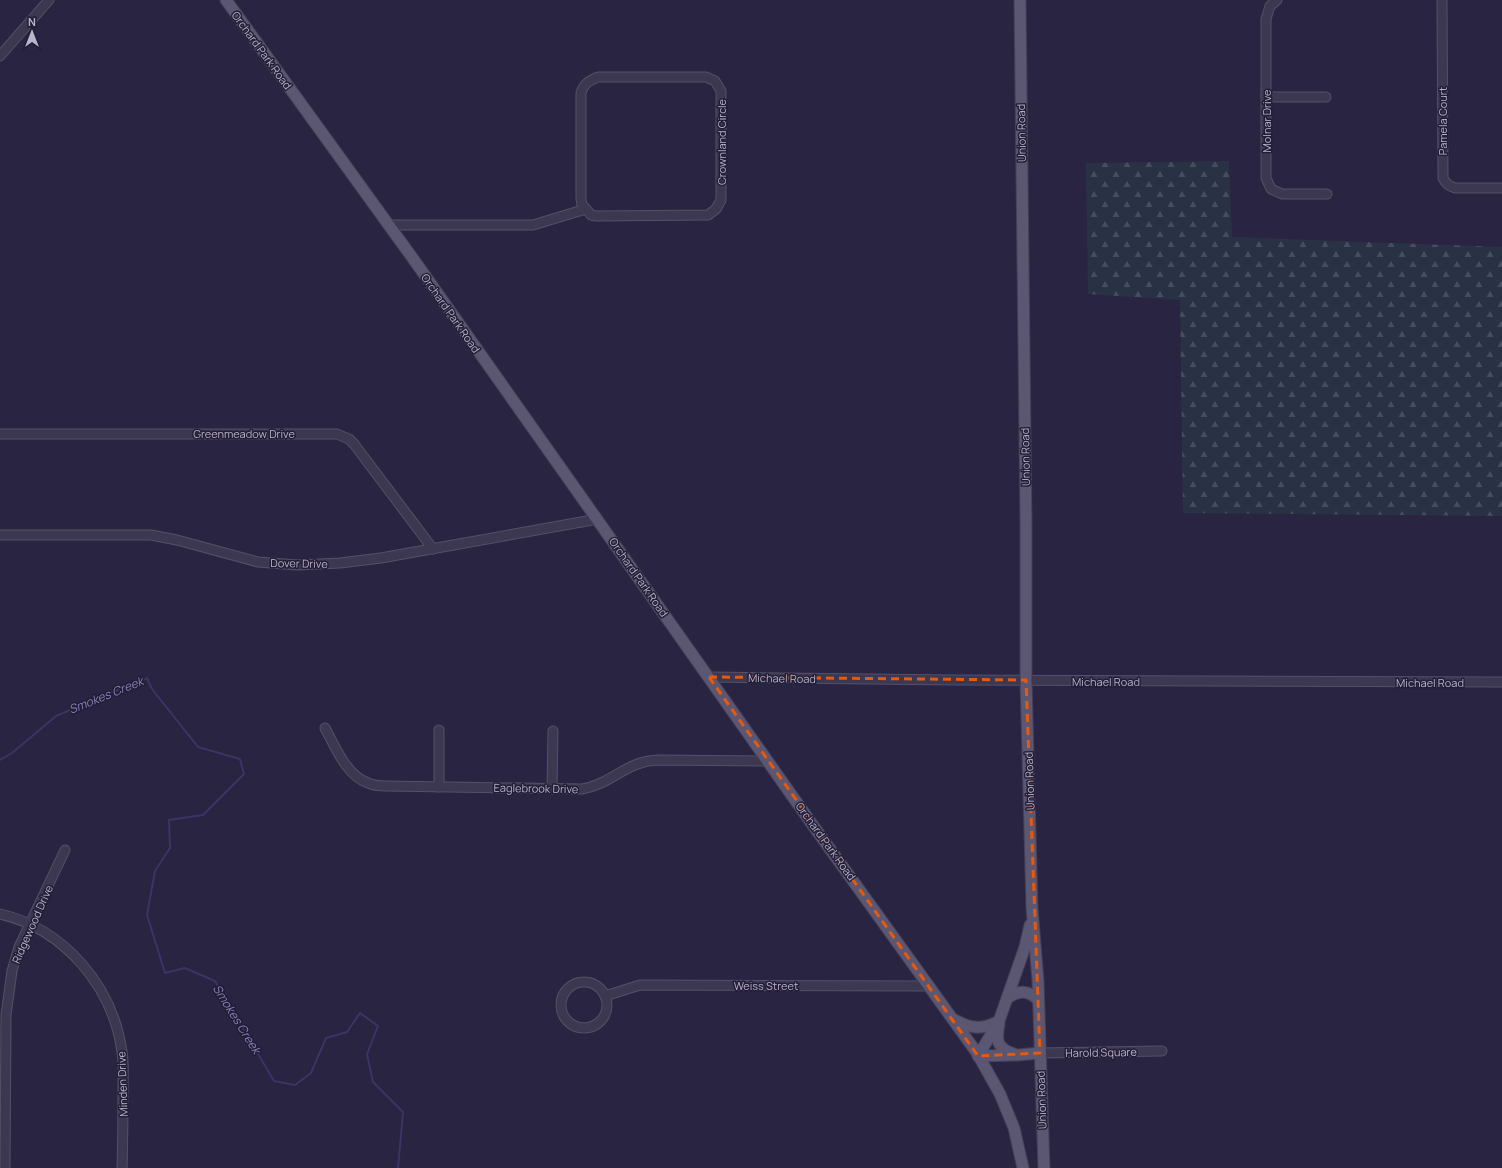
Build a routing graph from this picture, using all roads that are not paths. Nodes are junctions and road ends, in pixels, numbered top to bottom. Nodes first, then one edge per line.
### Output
1 (49, 0) edge
2 (226, 0) edge
3 (1020, 0) edge
4 (1277, 0) edge
5 (1442, 0) edge
6 (0, 56) edge
7 (1266, 97) junction
8 (1326, 97) dead end
9 (1502, 188) edge
10 (1327, 194) dead end
11 (586, 209) junction
12 (388, 224) junction
13 (0, 434) edge
14 (598, 519) junction
15 (0, 536) edge
16 (432, 549) junction
17 (709, 677) junction
18 (1026, 680) junction
19 (1502, 682) edge
20 (325, 728) dead end
21 (439, 730) dead end
22 (553, 731) dead end
23 (768, 761) junction
24 (439, 787) junction
25 (552, 789) junction
26 (65, 850) dead end
27 (1032, 913) junction
28 (0, 914) edge
29 (30, 924) junction
30 (929, 986) junction
31 (605, 996) junction
32 (1008, 998) junction
33 (1038, 1000) junction
34 (952, 1018) junction
35 (999, 1021) junction
36 (1162, 1051) dead end
37 (1040, 1053) junction
38 (1018, 1055) junction
39 (978, 1056) junction
40 (5, 1168) edge
41 (122, 1168) edge
42 (1023, 1168) edge
43 (1044, 1168) edge

1 - 6 street
2 - 12 main road, Orchard Park Road
3 - 18 main road, Union Road
4 - 7 street, Molnar Drive
5 - 9 street, Pamela Court
7 - 8 street
7 - 10 street, Molnar Drive
11 - 11 street, Crownland Circle
11 - 12 street
12 - 14 main road, Orchard Park Road
13 - 16 street, Greenmeadow Drive
14 - 16 street, Dover Drive
14 - 17 main road, Orchard Park Road
15 - 16 street, Dover Drive
17 - 18 street, Michael Road
17 - 23 main road, Orchard Park Road
18 - 19 street, Michael Road
18 - 27 main road, Union Road
20 - 24 street, Eaglebrook Drive
21 - 24 street
22 - 25 street
23 - 25 street, Eaglebrook Drive
23 - 30 main road, Orchard Park Road
24 - 25 street, Eaglebrook Drive
26 - 29 street, Ridgewood Drive
27 - 32 main road, Union Road
27 - 33 main road, Union Road
28 - 29 street, Minden Drive
29 - 40 street, Ridgewood Drive
29 - 41 street, Minden Drive
30 - 31 street, Weiss Street
30 - 34 main road, Orchard Park Road
31 - 31 street
32 - 33 main road
32 - 35 main road, Union Road
33 - 37 main road, Union Road
34 - 35 main road
34 - 39 main road, Orchard Park Road
35 - 38 main road
35 - 39 main road, Union Road
36 - 37 street, Harold Square
37 - 38 main road
37 - 43 main road, Union Road
38 - 39 main road
39 - 42 main road, Orchard Park Road

